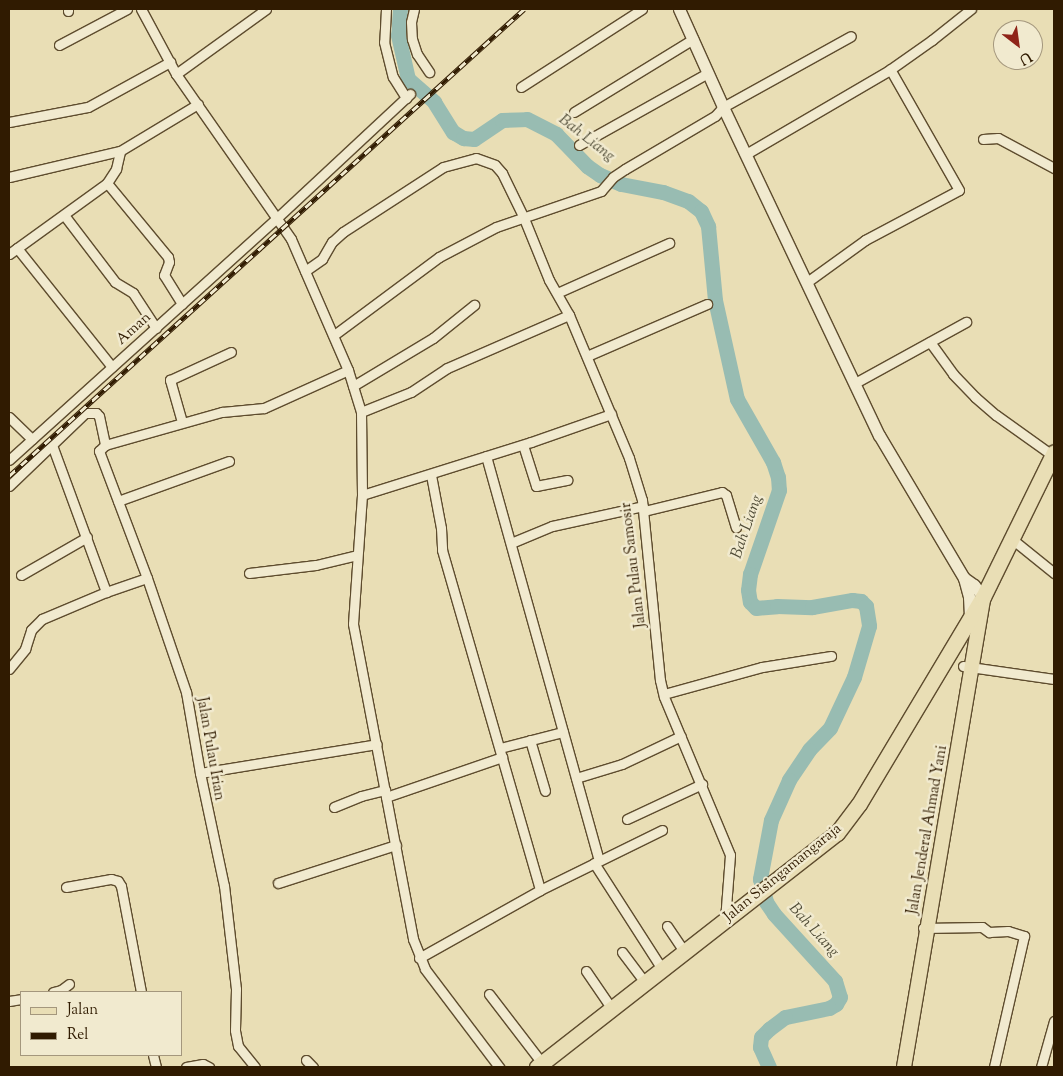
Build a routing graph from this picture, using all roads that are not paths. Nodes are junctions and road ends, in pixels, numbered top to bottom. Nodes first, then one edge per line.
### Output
1 (127, 9) edge
2 (266, 9) edge
3 (386, 9) edge
4 (414, 9) edge
5 (642, 9) edge
6 (679, 9) edge
7 (971, 9) edge
8 (143, 10) edge
9 (851, 36) dead end
10 (693, 39) junction
11 (59, 45) dead end
12 (170, 62) junction
13 (890, 69) junction
14 (429, 72) dead end
15 (708, 73) junction
16 (176, 74) junction
17 (521, 87) dead end
18 (198, 104) junction
19 (723, 107) junction
20 (574, 112) dead end
21 (9, 122) edge
22 (982, 139) dead end
23 (579, 145) dead end
24 (120, 151) junction
25 (746, 154) junction
26 (1054, 168) edge
27 (9, 177) edge
28 (106, 183) junction
29 (64, 215) junction
30 (523, 216) junction
31 (277, 218) junction
32 (669, 243) dead end
33 (17, 248) junction
34 (9, 254) edge
35 (305, 271) junction
36 (807, 282) junction
37 (557, 293) junction
38 (182, 304) junction
39 (707, 304) dead end
40 (474, 305) dead end
41 (569, 315) junction
42 (966, 322) dead end
43 (156, 328) junction
44 (334, 335) junction
45 (930, 342) junction
46 (231, 352) dead end
47 (586, 356) junction
48 (112, 367) junction
49 (348, 370) junction
50 (855, 383) junction
51 (353, 386) junction
52 (361, 412) junction
53 (611, 414) junction
54 (9, 417) edge
55 (182, 422) junction
56 (32, 439) junction
57 (52, 445) junction
58 (105, 445) junction
59 (523, 445) junction
60 (1053, 454) edge
61 (486, 456) junction
62 (9, 460) edge
63 (229, 462) dead end
64 (430, 474) junction
65 (567, 480) dead end
66 (9, 486) edge
67 (362, 495) junction
68 (118, 501) junction
69 (643, 509) junction
70 (736, 528) dead end
71 (87, 538) junction
72 (1012, 539) junction
73 (511, 543) junction
74 (357, 555) junction
75 (248, 573) dead end
76 (1054, 573) edge
77 (21, 575) dead end
78 (147, 578) junction
79 (964, 578) junction
80 (106, 592) junction
81 (983, 597) junction
82 (970, 619) junction
83 (831, 656) dead end
84 (968, 667) junction
85 (9, 668) edge
86 (1054, 679) edge
87 (664, 694) junction
88 (563, 732) junction
89 (681, 736) junction
90 (530, 740) junction
91 (377, 744) junction
92 (501, 753) junction
93 (200, 773) junction
94 (576, 778) junction
95 (702, 784) junction
96 (545, 791) dead end
97 (385, 794) junction
98 (334, 807) dead end
99 (627, 819) dead end
100 (662, 830) dead end
101 (396, 845) junction
102 (597, 862) junction
103 (278, 882) dead end
104 (66, 887) dead end
105 (540, 890) junction
106 (725, 920) junction
107 (667, 926) dead end
108 (925, 928) junction
109 (622, 952) dead end
110 (684, 952) junction
111 (419, 958) junction
112 (662, 969) junction
113 (586, 971) dead end
114 (645, 983) junction
115 (69, 984) dead end
116 (57, 991) edge
117 (141, 991) edge
118 (489, 994) dead end
119 (612, 1009) junction
120 (1054, 1021) edge
121 (539, 1065) edge
122 (186, 1067) edge
123 (209, 1067) edge
124 (255, 1067) edge
125 (499, 1067) edge
126 (900, 1067) edge
127 (904, 1067) edge
128 (994, 1067) edge
129 (1041, 1067) edge

1 - 11 street
2 - 16 street
3 - 31 street, Aman
4 - 14 street
5 - 17 street
6 - 10 street
7 - 13 street
8 - 12 street
9 - 19 street
10 - 15 street
10 - 20 street
12 - 16 street
12 - 21 street
13 - 25 street
13 - 36 street
15 - 19 street
15 - 23 street
16 - 18 street
18 - 24 street
18 - 31 street
19 - 25 street
19 - 30 street
22 - 26 street
24 - 27 street
24 - 28 street
25 - 36 street
28 - 29 street
28 - 38 street
29 - 33 street
29 - 43 street
30 - 35 street, Jalan Pulau Samosir
30 - 37 street, Jalan Pulau Samosir
30 - 44 street
31 - 35 street
31 - 38 street, Aman
32 - 37 street
33 - 34 street
33 - 48 street
35 - 44 street
36 - 50 street
37 - 41 street, Jalan Pulau Samosir
38 - 43 street, Aman
39 - 47 street
40 - 51 street
41 - 47 street, Jalan Pulau Samosir
41 - 52 street
42 - 45 street
43 - 48 street, Aman
44 - 49 street
45 - 50 street
45 - 60 street
46 - 55 street
47 - 53 street, Jalan Pulau Samosir
48 - 56 street, Aman
49 - 51 street
49 - 55 street
50 - 79 street
51 - 52 street
52 - 67 street
53 - 59 street
53 - 69 street, Jalan Pulau Samosir
54 - 56 street
55 - 58 street
56 - 62 street, Aman
57 - 58 street
57 - 66 street
57 - 71 street
58 - 68 street, Jalan Pulau Irian
59 - 61 street
59 - 65 street
60 - 72 highway, Jalan Sisingamangaraja
61 - 64 street
61 - 73 street
63 - 68 street
64 - 67 street
64 - 92 street
67 - 74 street
68 - 78 street, Jalan Pulau Irian
69 - 70 street
69 - 73 street
69 - 87 street, Jalan Pulau Samosir
71 - 77 street
71 - 80 street
72 - 76 street
72 - 81 highway, Jalan Sisingamangaraja
73 - 88 street
74 - 75 street
74 - 91 street
78 - 80 street
78 - 93 street, Jalan Pulau Irian
79 - 81 street
79 - 82 street
80 - 85 street
81 - 82 highway, Jalan Sisingamangaraja
81 - 84 main road, Jalan Jenderal Ahmad Yani
82 - 84 main road, Jalan Jenderal Ahmad Yani
82 - 106 highway, Jalan Sisingamangaraja
83 - 87 street
84 - 86 street
84 - 108 main road, Jalan Jenderal Ahmad Yani
87 - 89 street, Jalan Pulau Samosir
88 - 90 street
88 - 94 street
89 - 94 street
89 - 95 street, Jalan Pulau Samosir
90 - 92 street
90 - 96 street
91 - 93 street
91 - 97 street
92 - 97 street
92 - 105 street
93 - 124 street, Jalan Pulau Irian
94 - 102 street
95 - 99 street
95 - 106 street, Jalan Pulau Samosir
97 - 98 street
97 - 101 street
100 - 102 street
101 - 103 street
101 - 111 street
102 - 105 street
102 - 112 street
104 - 117 street
105 - 111 street
106 - 110 highway, Jalan Sisingamangaraja
107 - 110 street
108 - 126 main road, Jalan Jenderal Ahmad Yani
108 - 127 main road, Jalan Jenderal Ahmad Yani
108 - 128 street
109 - 114 street
110 - 112 highway, Jalan Sisingamangaraja
111 - 125 street
112 - 114 highway, Jalan Sisingamangaraja
113 - 119 street
114 - 119 highway, Jalan Sisingamangaraja
115 - 116 street
118 - 121 street
119 - 121 highway, Jalan Sisingamangaraja
120 - 129 street
122 - 123 street

